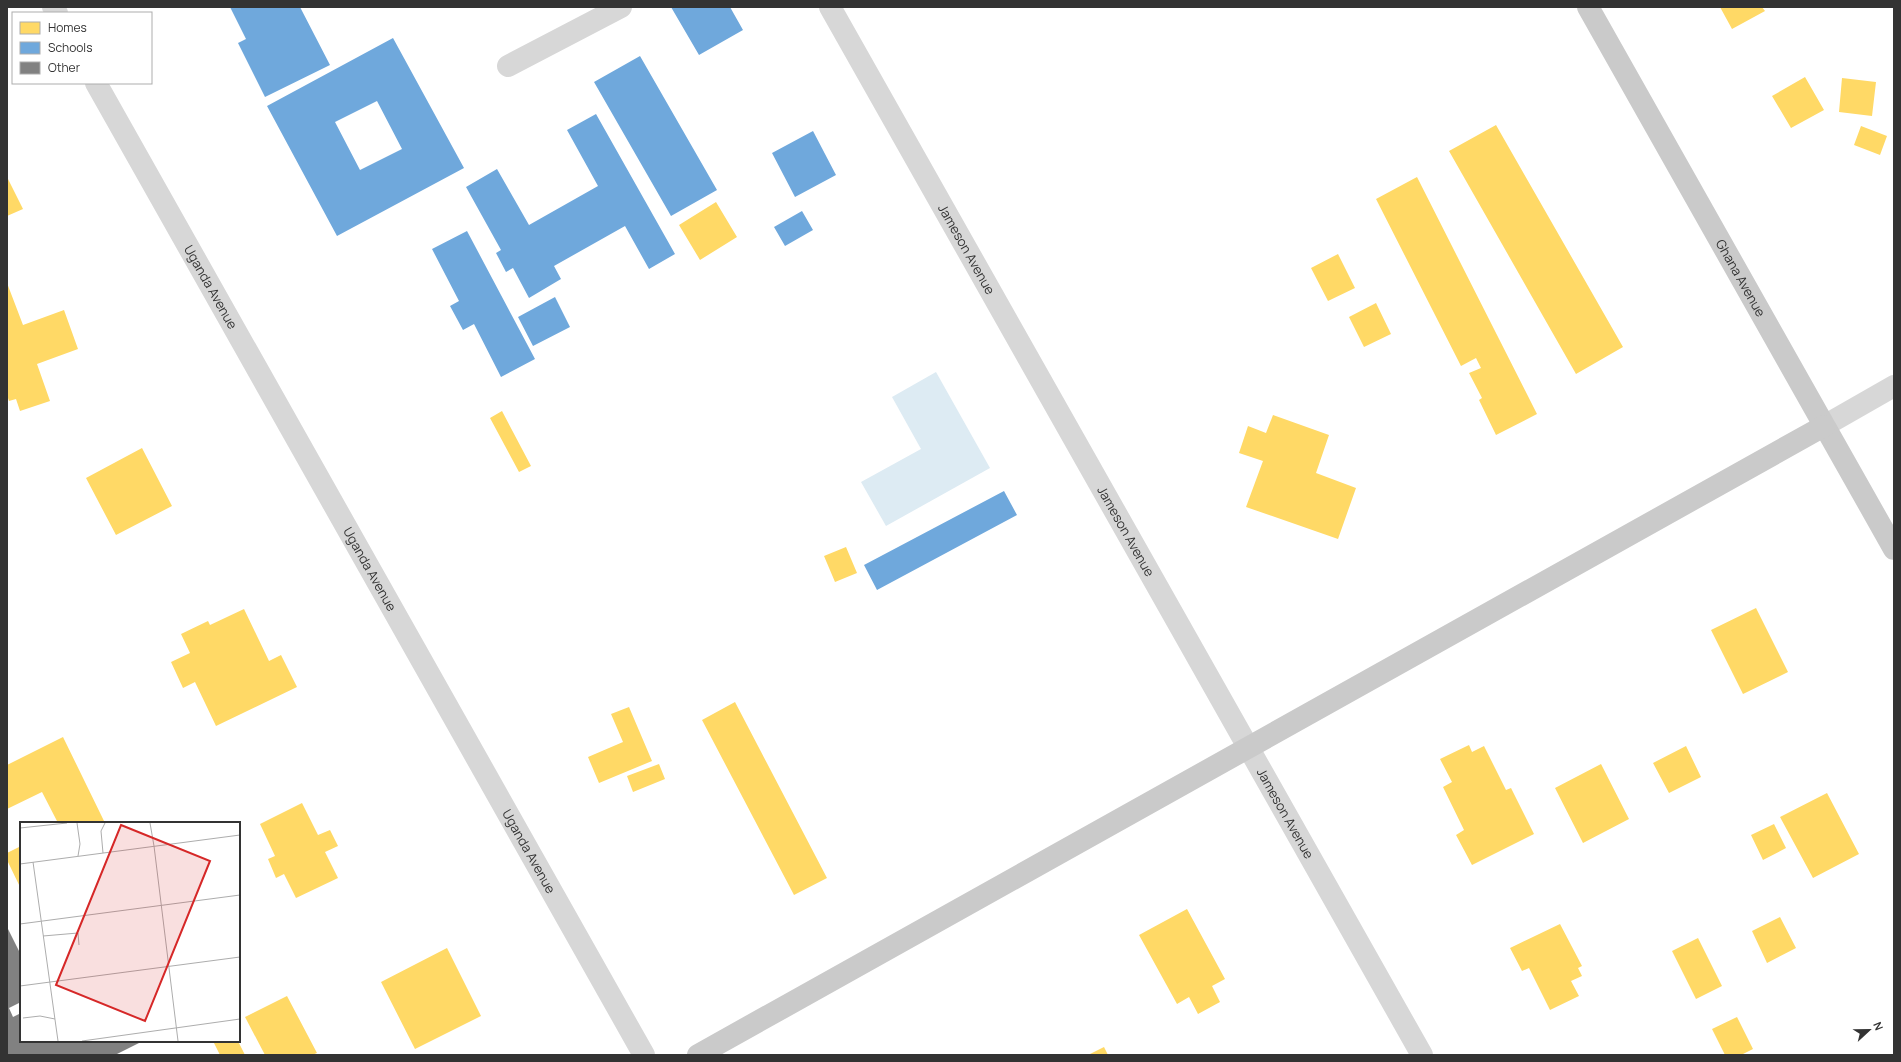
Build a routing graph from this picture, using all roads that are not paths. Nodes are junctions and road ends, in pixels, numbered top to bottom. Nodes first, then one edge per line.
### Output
1 (621, 7) edge
2 (830, 7) edge
3 (1588, 7) edge
4 (508, 66) dead end
5 (97, 84) edge
6 (1894, 386) edge
7 (1824, 426) junction
8 (1894, 549) edge
9 (1249, 748) junction
10 (644, 1055) edge
11 (698, 1055) edge
12 (1422, 1055) edge

1 - 4 street
2 - 9 street, Jameson Avenue
3 - 7 main road, Ghana Avenue
5 - 10 street, Uganda Avenue
6 - 7 street
7 - 8 main road, Ghana Avenue
7 - 9 main road
9 - 11 main road
9 - 12 street, Jameson Avenue

